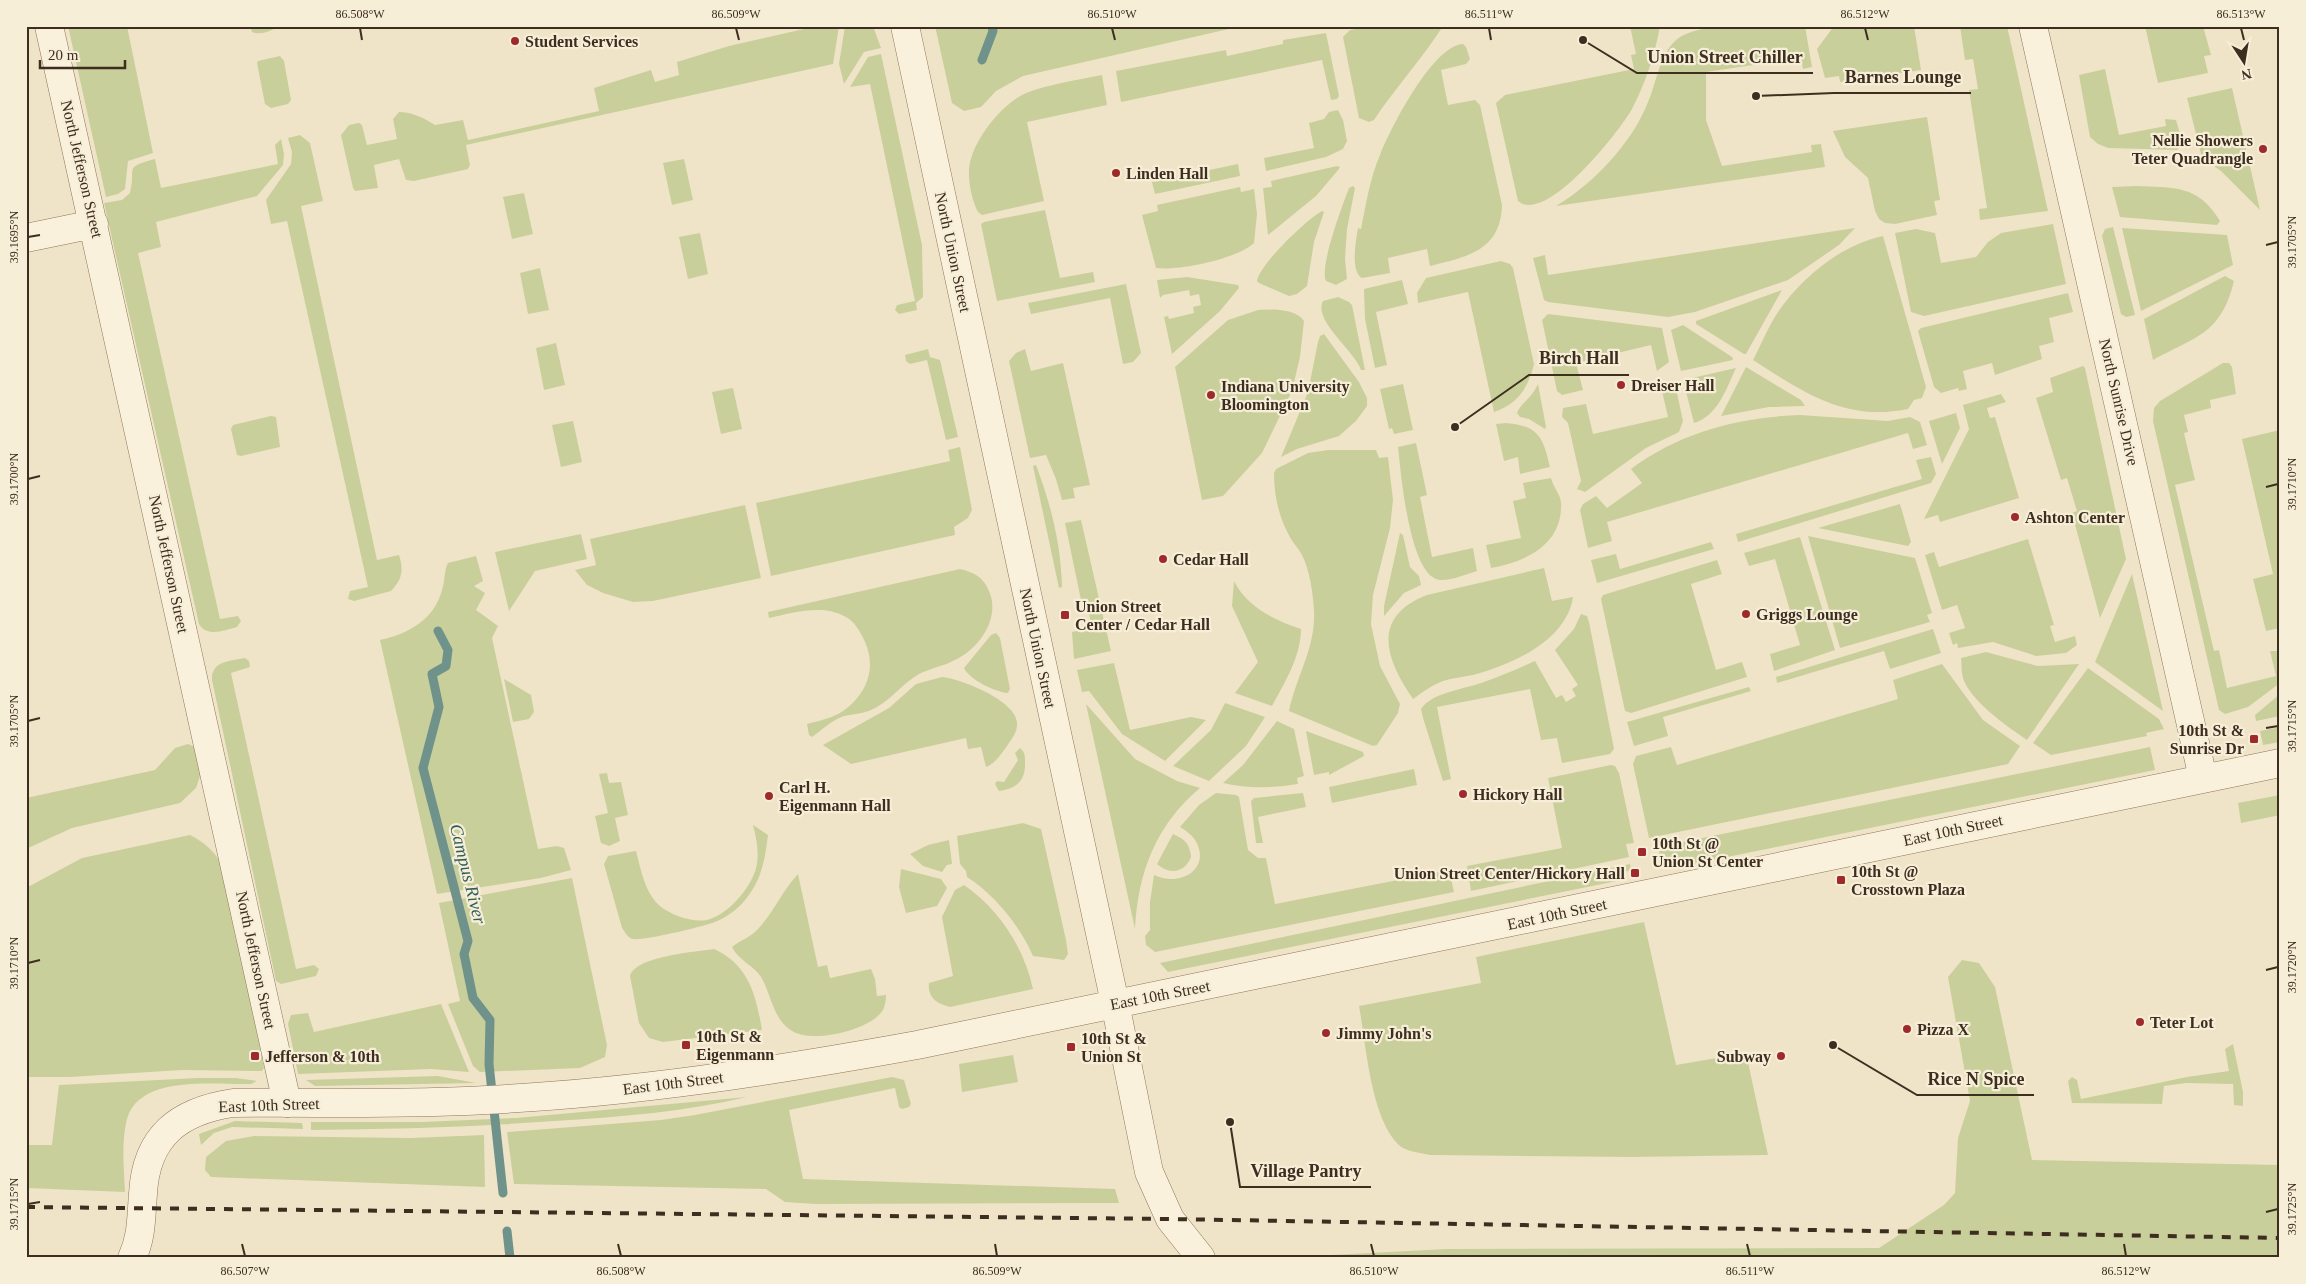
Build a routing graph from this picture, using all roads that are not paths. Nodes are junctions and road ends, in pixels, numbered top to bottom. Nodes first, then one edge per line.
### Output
1 (49, 26) edge
2 (904, 26) edge
3 (2033, 26) edge
4 (94, 224) junction
5 (26, 238) edge
6 (2280, 763) edge
7 (2203, 778) junction
8 (1115, 1004) junction
9 (287, 1103) junction
10 (132, 1258) edge
11 (1201, 1258) edge

1 - 4 street, North Jefferson Street
2 - 8 street, North Union Street
3 - 7 street, North Sunrise Drive
4 - 5 street
4 - 9 street, North Jefferson Street
6 - 7 street, East 10th Street
7 - 8 street, East 10th Street
8 - 9 street, East 10th Street
8 - 11 street, North Union Street
9 - 10 street, East 10th Street

